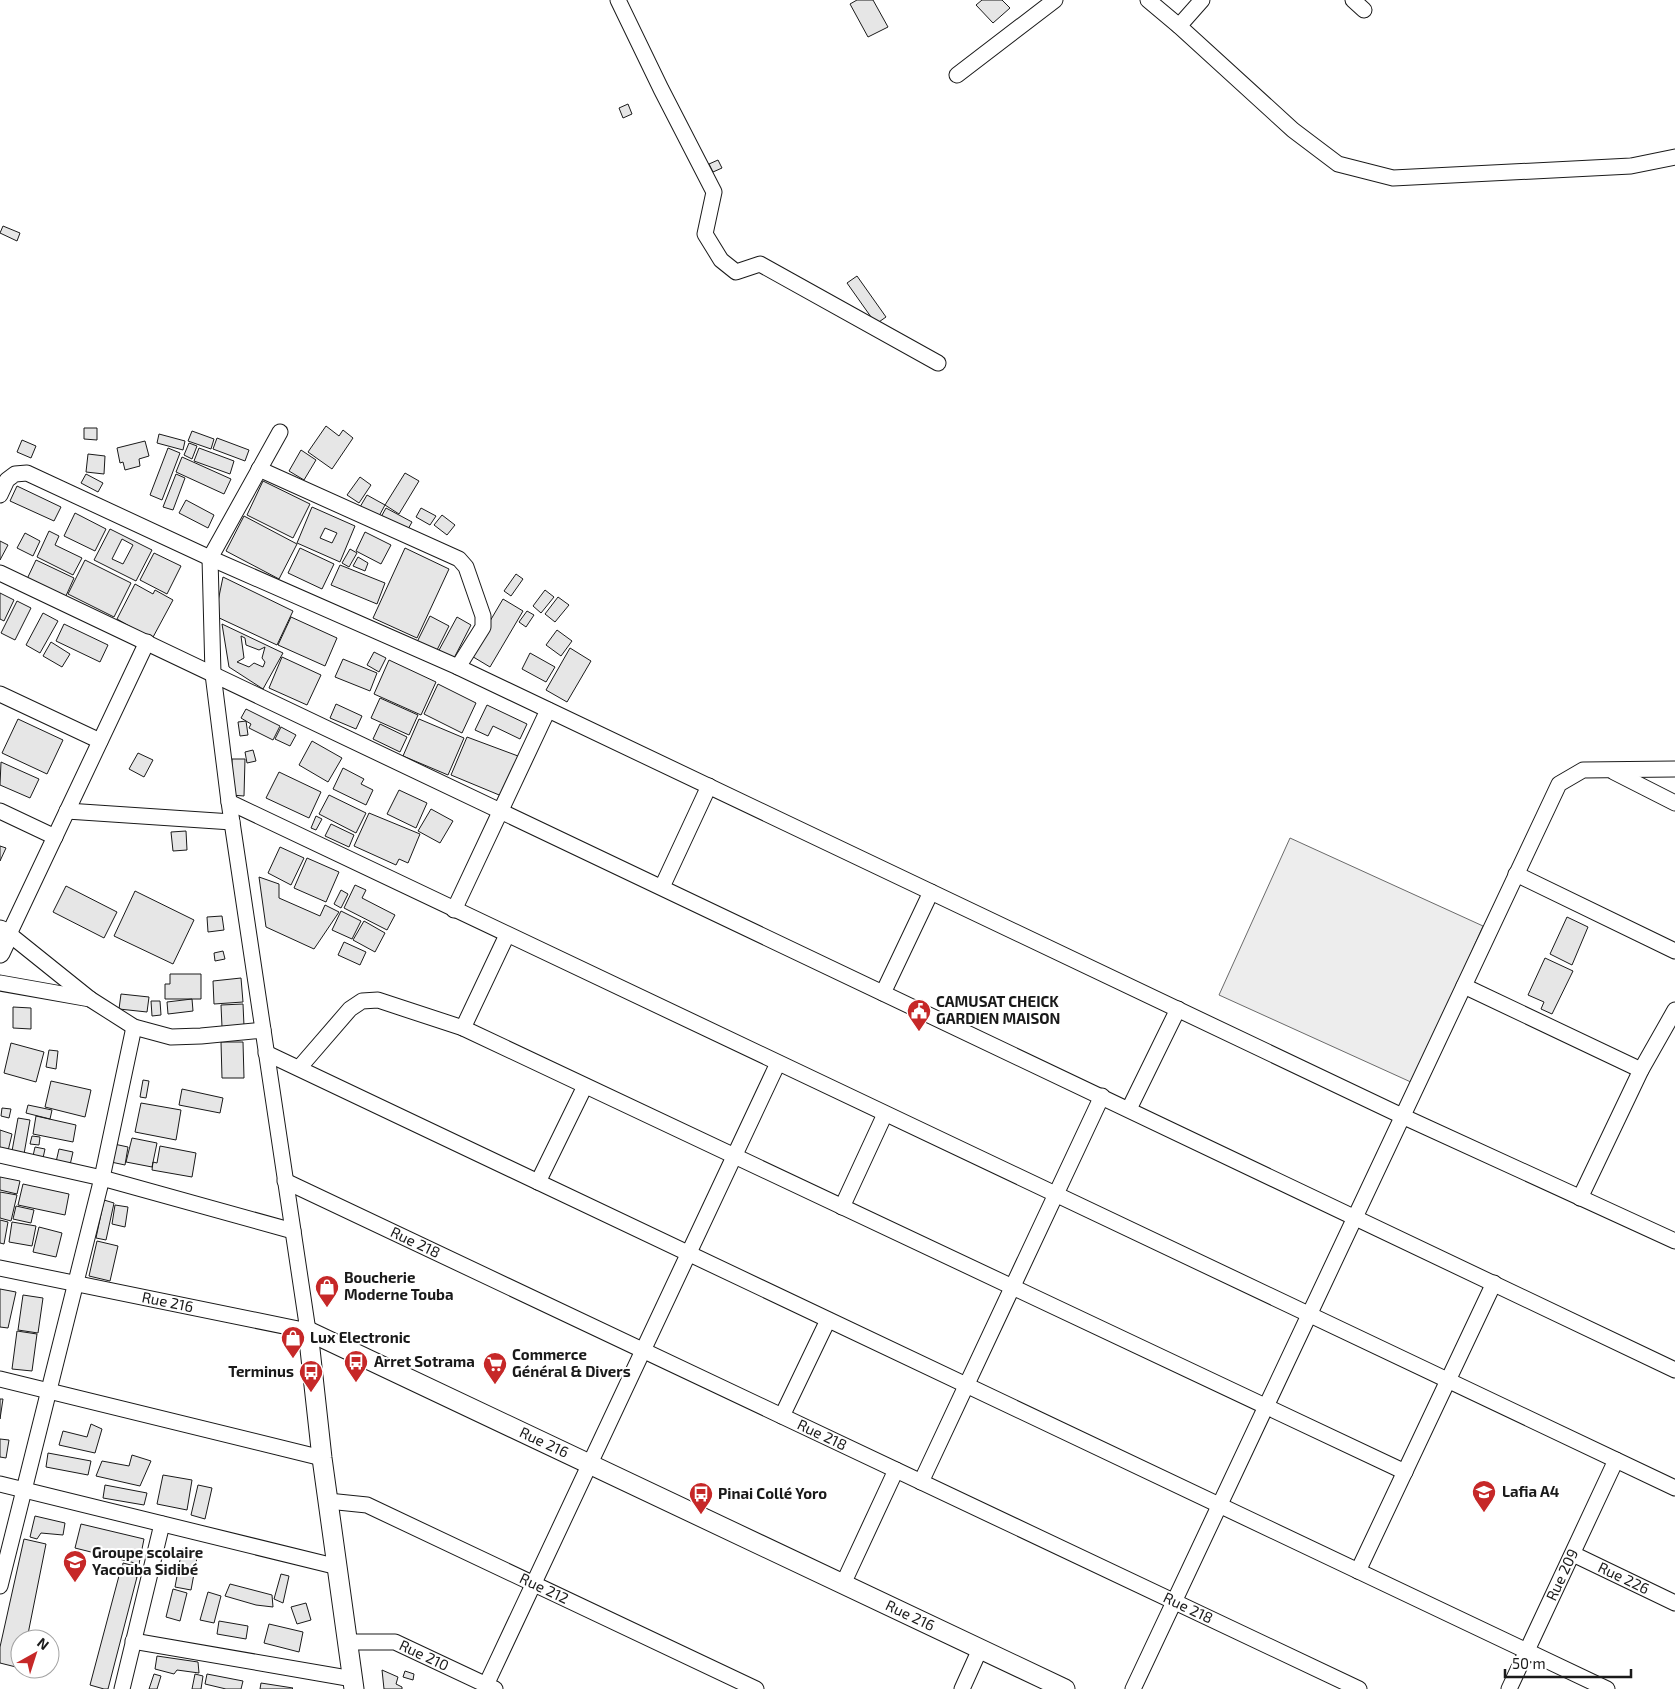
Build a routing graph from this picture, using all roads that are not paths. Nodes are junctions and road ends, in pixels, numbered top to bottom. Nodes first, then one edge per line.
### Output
1 (618, 0) edge
2 (1055, 0) edge
3 (1148, 0) edge
4 (1202, 0) edge
5 (1179, 26) junction
6 (957, 75) dead end
7 (1675, 157) edge
8 (938, 364) dead end
9 (280, 432) dead end
10 (258, 469) junction
11 (0, 494) edge
12 (210, 558) junction
13 (0, 572) edge
14 (147, 642) junction
15 (458, 667) junction
16 (213, 674) junction
17 (0, 694) edge
18 (548, 710) junction
19 (100, 742) junction
20 (1675, 768) edge
21 (1611, 770) junction
22 (709, 786) junction
23 (229, 802) junction
24 (1675, 803) edge
25 (500, 810) junction
26 (0, 811) edge
27 (67, 811) junction
28 (232, 822) junction
29 (55, 837) junction
30 (1516, 874) junction
31 (662, 887) junction
32 (931, 892) junction
33 (454, 910) junction
34 (4, 932) edge
35 (507, 935) junction
36 (1675, 951) edge
37 (0, 953) edge
38 (0, 983) edge
39 (1464, 986) junction
40 (884, 993) junction
41 (90, 1000) junction
42 (1178, 1009) junction
43 (1675, 1010) edge
44 (134, 1027) junction
45 (463, 1028) junction
46 (263, 1030) junction
47 (266, 1053) junction
48 (778, 1063) junction
49 (299, 1068) junction
50 (1641, 1070) junction
51 (585, 1086) junction
52 (1102, 1096) junction
53 (1129, 1110) junction
54 (885, 1114) junction
55 (1402, 1116) junction
56 (0, 1155) edge
57 (734, 1157) junction
58 (102, 1178) junction
59 (285, 1181) junction
60 (538, 1182) junction
61 (1056, 1194) junction
62 (1580, 1198) junction
63 (842, 1207) junction
64 (1355, 1217) junction
65 (293, 1231) junction
66 (1675, 1241) edge
67 (689, 1254) junction
68 (0, 1268) edge
69 (75, 1283) junction
70 (1494, 1283) junction
71 (1012, 1287) junction
72 (1309, 1315) junction
73 (828, 1320) junction
74 (308, 1331) junction
75 (643, 1350) junction
76 (1675, 1370) edge
77 (0, 1379) edge
78 (1448, 1380) junction
79 (966, 1385) junction
80 (49, 1391) junction
81 (1266, 1407) junction
82 (782, 1416) junction
83 (322, 1458) junction
84 (1616, 1460) junction
85 (590, 1464) junction
86 (896, 1470) junction
87 (1404, 1472) junction
88 (921, 1482) junction
89 (0, 1484) edge
90 (1675, 1488) edge
91 (24, 1490) junction
92 (328, 1501) junction
93 (1220, 1505) junction
94 (162, 1524) junction
95 (1573, 1554) junction
96 (338, 1566) junction
97 (1358, 1571) junction
98 (534, 1584) junction
99 (843, 1584) junction
100 (0, 1586) edge
101 (1174, 1602) junction
102 (1675, 1602) edge
103 (133, 1641) junction
104 (348, 1642) junction
105 (980, 1649) junction
106 (1527, 1651) junction
107 (354, 1684) edge
108 (490, 1687) edge
109 (122, 1689) edge
110 (756, 1689) edge
111 (962, 1689) edge
112 (1064, 1689) edge
113 (1133, 1689) edge
114 (1359, 1689) edge
115 (1509, 1689) edge
116 (1607, 1689) edge

1 - 8 street
2 - 6 street
3 - 5 street
4 - 5 street
5 - 7 street
9 - 10 street
10 - 12 street
10 - 15 street
11 - 12 street
12 - 15 street
12 - 16 street
13 - 14 street
14 - 16 street
14 - 19 street
15 - 18 street
16 - 23 street
16 - 25 street
17 - 19 street
18 - 22 street
18 - 25 street
19 - 27 street
20 - 21 street
21 - 24 street
21 - 30 street
22 - 31 street
22 - 32 street
23 - 28 street
23 - 33 street
25 - 31 street
25 - 33 street
26 - 29 street
27 - 28 street
27 - 29 street
28 - 46 street
29 - 34 street
30 - 36 street
30 - 39 street
31 - 40 street
32 - 40 street
32 - 42 street
33 - 35 street
34 - 37 street
34 - 41 street
35 - 45 street
35 - 48 street
38 - 41 street
39 - 50 street
39 - 55 street
40 - 52 street
41 - 44 street
42 - 53 street
42 - 55 street
43 - 50 street
44 - 46 street
44 - 58 street
45 - 49 street
45 - 51 street
46 - 47 street
47 - 49 street
47 - 59 street
48 - 54 street
48 - 57 street
49 - 60 street
50 - 62 street
51 - 57 street
51 - 60 street
52 - 53 street
52 - 61 street
53 - 64 street
54 - 61 street
54 - 63 street
55 - 62 street
55 - 64 street
56 - 58 street
57 - 63 street
57 - 67 street
58 - 65 street
58 - 69 street
59 - 65 street
59 - 75 street, Rue 218
60 - 67 street
61 - 71 street
61 - 72 street
62 - 66 street
63 - 71 street
64 - 70 street
64 - 72 street
65 - 74 street
67 - 73 street
67 - 75 street
68 - 69 street, Rue 216
69 - 74 street, Rue 216
69 - 80 street
70 - 76 street
70 - 78 street
71 - 79 street
71 - 81 street
72 - 78 street
72 - 81 street
73 - 79 street
73 - 82 street
74 - 83 street
74 - 85 street, Rue 216
75 - 82 street, Rue 218
75 - 85 street
77 - 80 street
78 - 84 street
78 - 87 street
79 - 88 street
79 - 93 street
80 - 83 street
80 - 91 street
81 - 87 street
81 - 93 street
82 - 86 street, Rue 218
83 - 92 street
84 - 90 street
84 - 95 street, Rue 209
85 - 98 street
85 - 99 street, Rue 216
86 - 88 street, Rue 218
86 - 99 street
87 - 97 street
88 - 101 street, Rue 218
89 - 91 street
91 - 94 street
91 - 100 street
92 - 96 street
92 - 98 street, Rue 212
93 - 97 street
93 - 101 street
94 - 96 street
94 - 103 street
95 - 102 street, Rue 226
95 - 106 street, Rue 209
96 - 104 street
97 - 106 street
98 - 108 street
98 - 110 street, Rue 212
99 - 105 street, Rue 216
101 - 113 street
101 - 114 street, Rue 218
103 - 107 street
103 - 109 street
104 - 107 street
104 - 108 street, Rue 210
105 - 111 street
105 - 112 street, Rue 216
106 - 115 street, Rue 209
106 - 116 street

